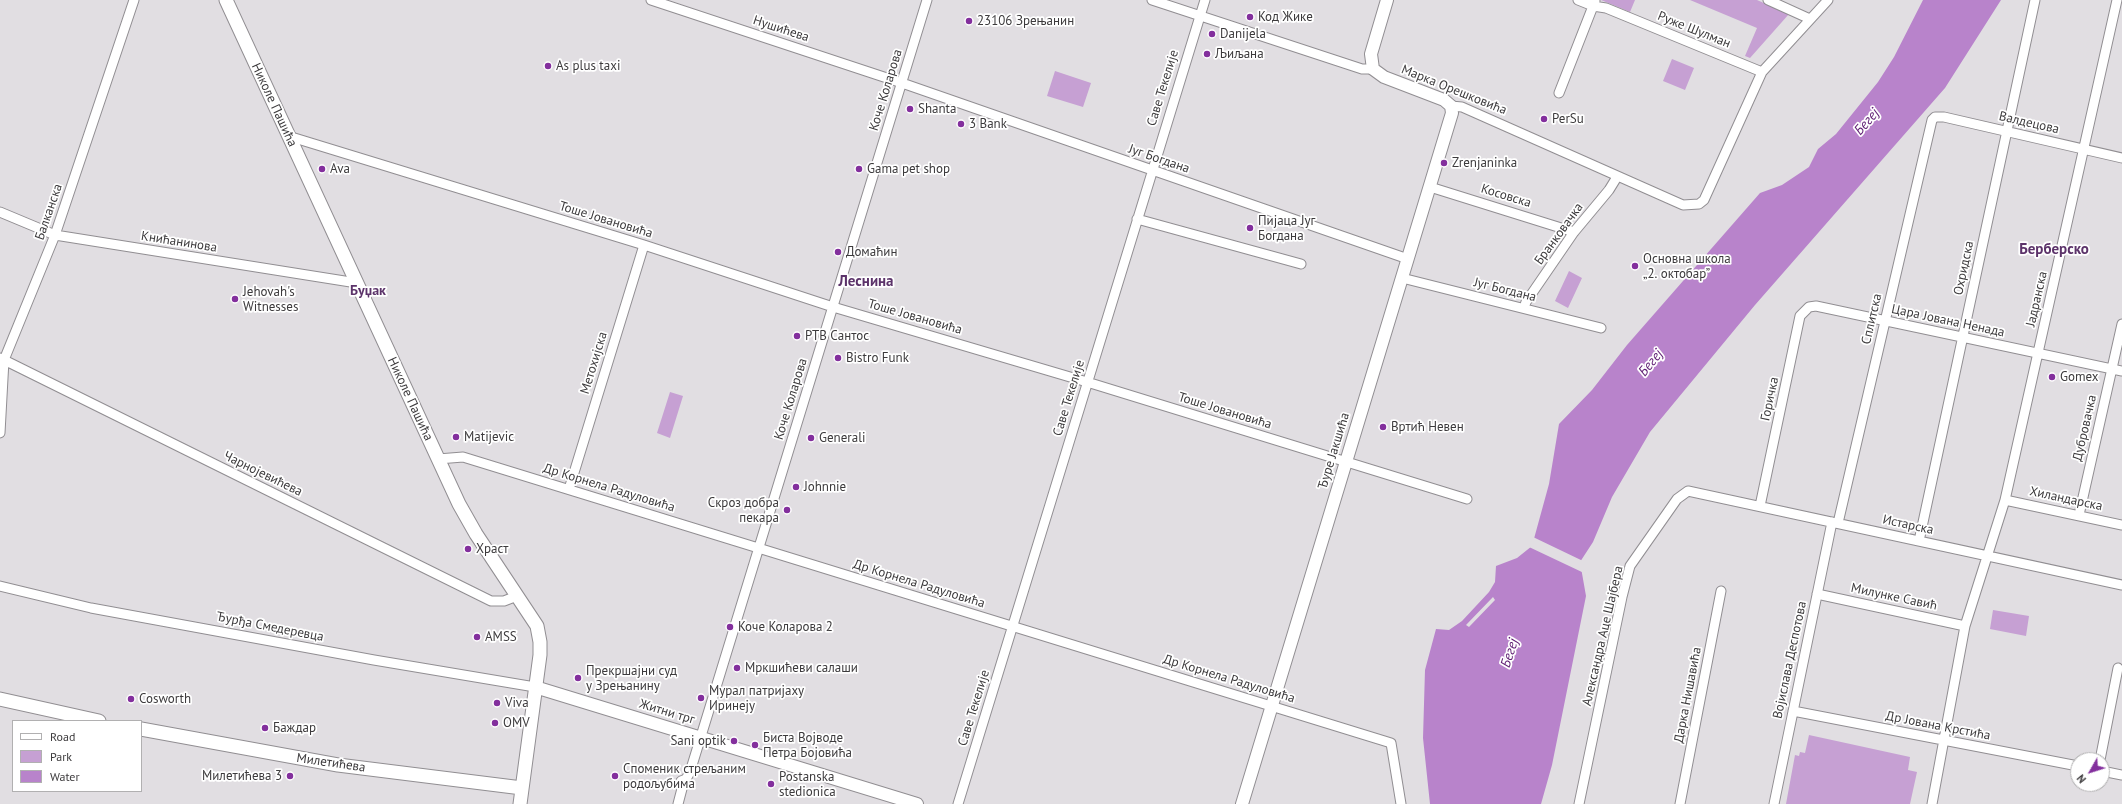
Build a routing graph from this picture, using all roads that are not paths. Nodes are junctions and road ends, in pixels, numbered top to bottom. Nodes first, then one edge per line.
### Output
1 (134, 0) edge
2 (226, 0) edge
3 (651, 0) edge
4 (927, 0) edge
5 (1152, 0) edge
6 (1204, 0) edge
7 (1387, 0) edge
8 (1578, 0) edge
9 (1768, 0) edge
10 (1828, 0) edge
11 (2035, 0) edge
12 (2117, 0) edge
13 (1594, 3) edge
14 (673, 4) edge
15 (1200, 16) junction
16 (1810, 19) junction
17 (1373, 69) junction
18 (1762, 72) junction
19 (902, 83) junction
20 (1559, 93) dead end
21 (1451, 106) junction
22 (1932, 120) joint
23 (2006, 131) junction
24 (288, 136) junction
25 (2084, 150) junction
26 (2122, 158) edge
27 (1152, 170) junction
28 (1617, 177) junction
29 (1430, 187) junction
30 (0, 212) edge
31 (1137, 219) junction
32 (1574, 232) junction
33 (55, 235) junction
34 (644, 245) junction
35 (1408, 259) junction
36 (1301, 264) dead end
37 (1402, 278) junction
38 (357, 283) junction
39 (1816, 306) joint
40 (833, 307) junction
41 (1524, 308) junction
42 (1885, 320) junction
43 (2122, 324) edge
44 (1601, 328) dead end
45 (1962, 337) junction
46 (2038, 354) junction
47 (2, 359) edge
48 (2112, 369) junction
49 (2122, 371) edge
50 (1087, 382) junction
51 (0, 433) edge
52 (438, 459) junction
53 (1346, 461) junction
54 (569, 489) junction
55 (1688, 491) joint
56 (1467, 499) dead end
57 (2005, 500) junction
58 (1760, 506) junction
59 (2079, 515) junction
60 (1835, 523) junction
61 (2122, 525) edge
62 (1919, 541) junction
63 (758, 548) junction
64 (1988, 556) junction
65 (2122, 585) edge
66 (0, 586) edge
67 (1721, 591) dead end
68 (1817, 594) junction
69 (517, 596) junction
70 (1012, 626) junction
71 (1965, 626) junction
72 (2118, 668) dead end
73 (535, 687) junction
74 (0, 700) edge
75 (1271, 706) junction
76 (1793, 711) junction
77 (94, 720) edge
78 (142, 730) edge
79 (700, 737) junction
80 (1944, 740) junction
81 (2102, 752) edge
82 (2070, 764) edge
83 (2110, 773) edge
84 (2122, 775) edge
85 (522, 788) junction
86 (520, 804) edge
87 (678, 804) edge
88 (917, 804) edge
89 (958, 804) edge
90 (1242, 804) edge
91 (1401, 804) edge
92 (1579, 804) edge
93 (1680, 804) edge
94 (1774, 804) edge
95 (1932, 804) edge

1 - 33 street, Балканска
2 - 24 main road, Николе Пашића
3 - 14 street, Нушићева
4 - 19 street, Коче Коларова
5 - 15 street
6 - 15 street, Саве Текелије
7 - 17 street
8 - 13 street, Руже Шулман
9 - 16 street
10 - 16 street
11 - 23 street, Охридска
12 - 25 street, Јадранска
13 - 18 street, Руже Шулман
13 - 20 street
14 - 19 street, Нушићева
15 - 17 street, Марка Орешковића
15 - 27 street, Саве Текелије
16 - 18 street
17 - 21 street, Марка Орешковића
18 - 28 street, Марка Орешковића
19 - 27 street, Југ Богдана
19 - 40 street, Коче Коларова
21 - 28 street, Марка Орешковића
21 - 29 street, Ђуре Јакшића
22 - 23 street, Валдецова
22 - 42 street, Сплитска
23 - 25 street, Валдецова
23 - 45 street, Охридска
24 - 34 street, Тоше Јовановића
24 - 38 main road, Николе Пашића
25 - 26 street, Валдецова
25 - 46 street, Јадранска
27 - 31 street, Саве Текелије
27 - 35 street, Југ Богдана
28 - 32 street, Бранковачка
29 - 32 street, Косовска
29 - 35 street, Ђуре Јакшића
30 - 33 street, Книћанинова
31 - 36 street
31 - 50 street, Саве Текелије
32 - 41 street, Бранковачка
33 - 38 street, Книћанинова
33 - 47 street, Балканска
34 - 40 street, Тоше Јовановића
34 - 54 street, Метохијска
35 - 37 street, Ђуре Јакшића
37 - 41 street, Југ Богдана
37 - 53 street, Ђуре Јакшића
38 - 52 main road, Николе Пашића
39 - 42 street, Цара Јована Ненада
39 - 58 street, Горичка
40 - 50 street, Тоше Јовановића
40 - 63 street, Коче Коларова
41 - 44 street, Југ Богдана
42 - 45 street, Цара Јована Ненада
42 - 60 street, Сплитска
43 - 48 street, Дубровачка
45 - 46 street, Цара Јована Ненада
45 - 62 street, Охридска
46 - 48 street, Цара Јована Ненада
46 - 57 street, Јадранска
47 - 51 street, Балканска
47 - 69 street, Чарнојевићева
48 - 49 street, Цара Јована Ненада
48 - 59 street, Дубровачка
50 - 53 street, Тоше Јовановића
50 - 70 street, Саве Текелије
52 - 54 street, Др Корнела Радуловића
52 - 69 main road, Николе Пашића
53 - 56 street, Тоше Јовановића
53 - 75 street, Ђуре Јакшића
54 - 63 street, Др Корнела Радуловића
55 - 58 street, Истарска
55 - 92 street, Александра Аце Шајбера
57 - 59 street, Хиландарска
57 - 64 street, Јадранска
58 - 60 street, Истарска
59 - 61 street, Хиландарска
60 - 62 street, Истарска
60 - 68 street, Војислава Деспотова
62 - 64 street, Истарска
63 - 70 street, Др Корнела Радуловића
63 - 79 street, Коче Коларова
64 - 65 street, Истарска
64 - 71 street, Јадранска
66 - 73 street, Ђурђа Смедеревца
67 - 93 street, Дарка Нишавића
68 - 71 street, Милунке Савић
68 - 76 street, Војислава Деспотова
69 - 73 main road, Николе Пашића
70 - 75 street, Др Корнела Радуловића
70 - 89 street, Саве Текелије
71 - 80 street, Јадранска
72 - 81 street
73 - 79 street, Житни трг
73 - 85 main road, Николе Пашића
74 - 77 main road
75 - 90 street, Ђуре Јакшића
75 - 91 street, Др Корнела Радуловића
76 - 80 street, Др Јована Крстића
76 - 94 street, Војислава Деспотова
78 - 85 main road, Милетићева
79 - 87 street, Житни трг
79 - 88 street
80 - 82 street, Др Јована Крстића
80 - 95 street, Јадранска
83 - 84 street
85 - 86 main road, Николе Пашића

